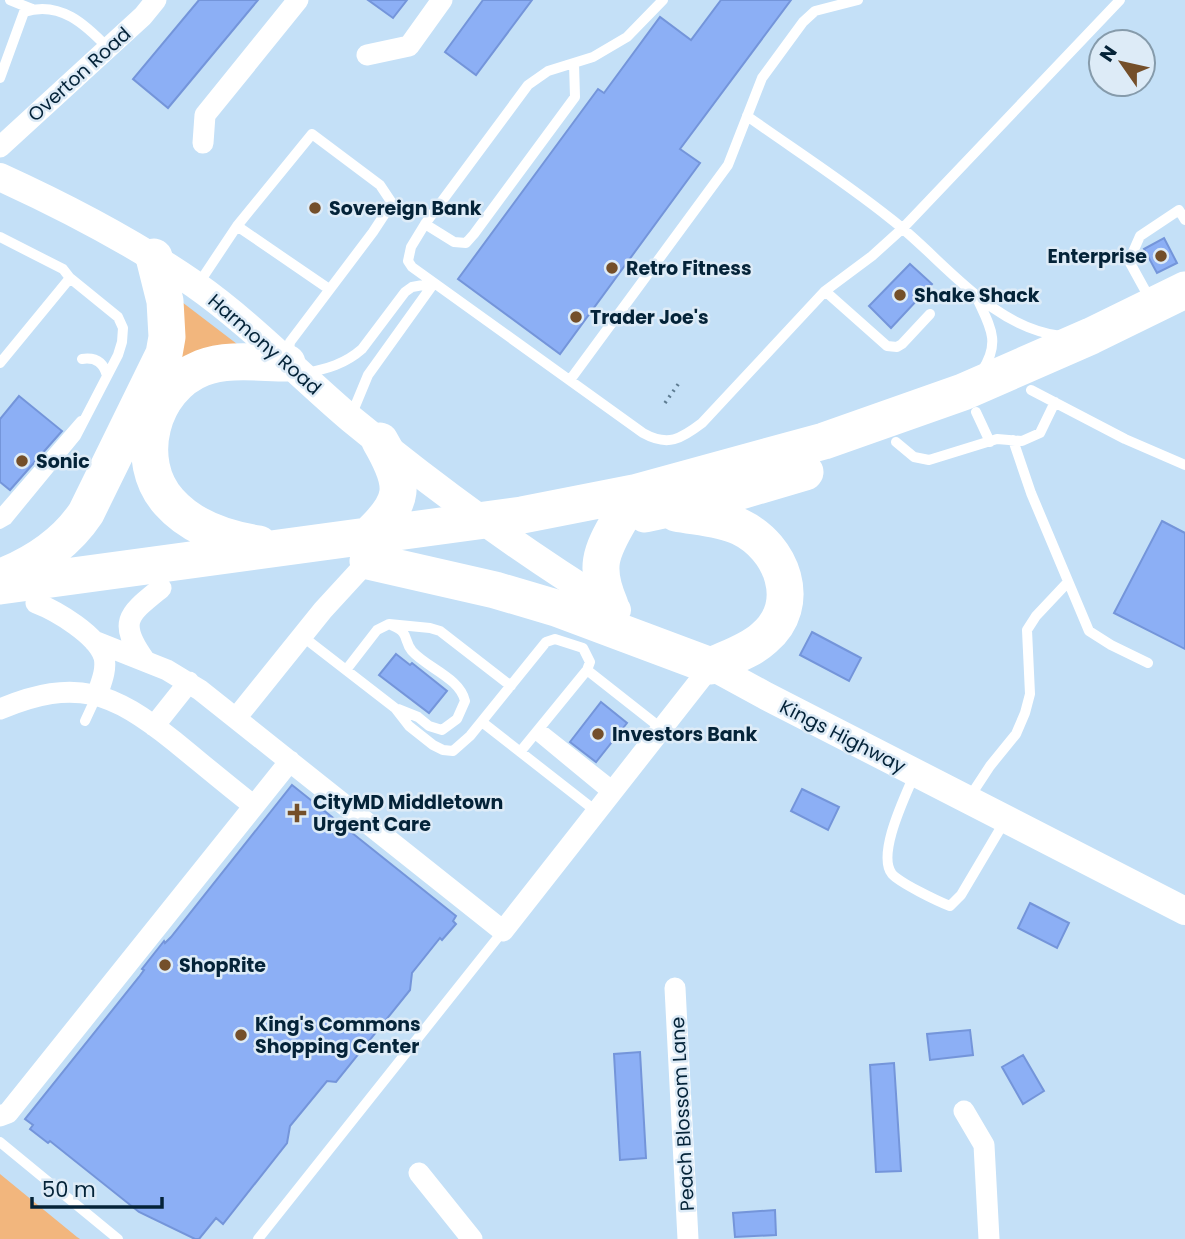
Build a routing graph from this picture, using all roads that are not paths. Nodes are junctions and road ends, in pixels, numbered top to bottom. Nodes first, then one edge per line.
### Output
1 (10, 0) edge
2 (156, 0) edge
3 (298, 0) edge
4 (442, 0) edge
5 (663, 0) edge
6 (858, 0) edge
7 (1120, 0) edge
8 (32, 9) junction
9 (108, 48) junction
10 (367, 55) dead end
11 (575, 63) junction
12 (0, 78) edge
13 (747, 116) junction
14 (203, 143) dead end
15 (0, 147) edge
16 (0, 177) edge
17 (1185, 220) edge
18 (425, 224) junction
19 (237, 226) junction
20 (903, 228) junction
21 (0, 237) edge
22 (154, 257) junction
23 (70, 278) junction
24 (434, 283) junction
25 (197, 286) junction
26 (329, 289) junction
27 (825, 291) junction
28 (976, 296) junction
29 (1175, 304) edge
30 (930, 314) dead end
31 (1091, 336) junction
32 (82, 359) dead end
33 (0, 363) edge
34 (293, 369) junction
35 (107, 376) junction
36 (570, 380) junction
37 (1043, 396) junction
38 (87, 415) junction
39 (976, 415) junction
40 (350, 418) junction
41 (1013, 440) junction
42 (380, 442) junction
43 (1185, 465) edge
44 (661, 510) junction
45 (0, 514) edge
46 (620, 519) junction
47 (0, 524) edge
48 (497, 530) junction
49 (281, 548) junction
50 (368, 549) junction
51 (0, 578) edge
52 (1068, 582) junction
53 (0, 586) edge
54 (161, 588) junction
55 (36, 604) junction
56 (610, 605) junction
57 (0, 608) edge
58 (388, 624) junction
59 (302, 636) junction
60 (94, 641) junction
61 (144, 659) junction
62 (1147, 663) dead end
63 (711, 666) junction
64 (346, 670) junction
65 (587, 670) junction
66 (189, 682) junction
67 (511, 686) junction
68 (97, 695) junction
69 (1, 706) edge
70 (395, 708) junction
71 (236, 718) junction
72 (85, 721) dead end
73 (482, 722) junction
74 (154, 726) junction
75 (662, 729) junction
76 (537, 731) junction
77 (520, 752) junction
78 (290, 761) junction
79 (915, 773) junction
80 (607, 798) junction
81 (968, 800) junction
82 (254, 806) junction
83 (1006, 820) junction
84 (1185, 911) edge
85 (503, 931) junction
86 (675, 988) dead end
87 (964, 1111) dead end
88 (0, 1116) edge
89 (0, 1142) edge
90 (419, 1173) dead end
91 (118, 1239) edge
92 (258, 1239) edge
93 (472, 1239) edge
94 (688, 1239) edge
95 (989, 1239) edge

1 - 8 lane
2 - 9 street, Overton Road
3 - 14 street
4 - 10 street
5 - 11 lane
6 - 13 lane
7 - 20 lane
8 - 9 lane
8 - 12 lane
9 - 15 street, Overton Road
11 - 18 lane
11 - 18 lane
13 - 20 lane
13 - 36 lane
16 - 22 street, Harmony Road
17 - 29 lane
18 - 24 lane
19 - 25 lane
19 - 26 lane
19 - 26 lane
20 - 27 lane
20 - 28 lane
21 - 23 lane
22 - 25 street, Harmony Road
22 - 51 highway
23 - 33 lane
23 - 35 lane
24 - 34 lane
24 - 36 lane
24 - 40 lane
25 - 34 street, Harmony Road
26 - 34 lane
27 - 30 lane
27 - 36 lane
28 - 31 lane
28 - 39 lane
29 - 31 highway
29 - 37 highway
31 - 39 highway
32 - 35 lane
34 - 40 street, Harmony Road
34 - 49 highway
35 - 38 lane
37 - 39 highway
37 - 41 lane
37 - 43 lane
38 - 45 lane
38 - 47 lane
39 - 41 lane
39 - 44 highway
39 - 48 highway
40 - 42 street, Harmony Road
41 - 52 lane
42 - 48 street, Harmony Road
42 - 50 highway
44 - 46 highway
44 - 63 highway
46 - 48 highway
46 - 56 highway
48 - 50 highway
48 - 56 street, Kings Highway
49 - 50 highway
49 - 53 highway
50 - 54 highway
50 - 59 street
50 - 63 highway
52 - 62 lane
52 - 81 lane
54 - 55 highway
54 - 61 street
55 - 57 highway
55 - 60 street
56 - 63 street, Kings Highway
58 - 64 lane
58 - 67 lane
58 - 70 lane
59 - 64 lane
59 - 71 street
60 - 61 street
60 - 68 street
61 - 66 street
63 - 75 street
63 - 79 street, Kings Highway
64 - 70 lane
65 - 67 lane
65 - 75 lane
65 - 76 lane
66 - 71 street
66 - 74 street
67 - 73 lane
68 - 69 street
68 - 72 lane
68 - 74 street
70 - 73 lane
71 - 78 street
73 - 77 lane
74 - 82 street
75 - 80 street
76 - 77 lane
76 - 80 lane
77 - 80 lane
78 - 82 street
78 - 85 street
79 - 81 street, Kings Highway
79 - 83 lane
80 - 85 street
81 - 83 street, Kings Highway
82 - 88 street
83 - 84 street, Kings Highway
85 - 92 lane
86 - 94 street, Peach Blossom Lane
87 - 95 street
89 - 91 lane
90 - 93 street

